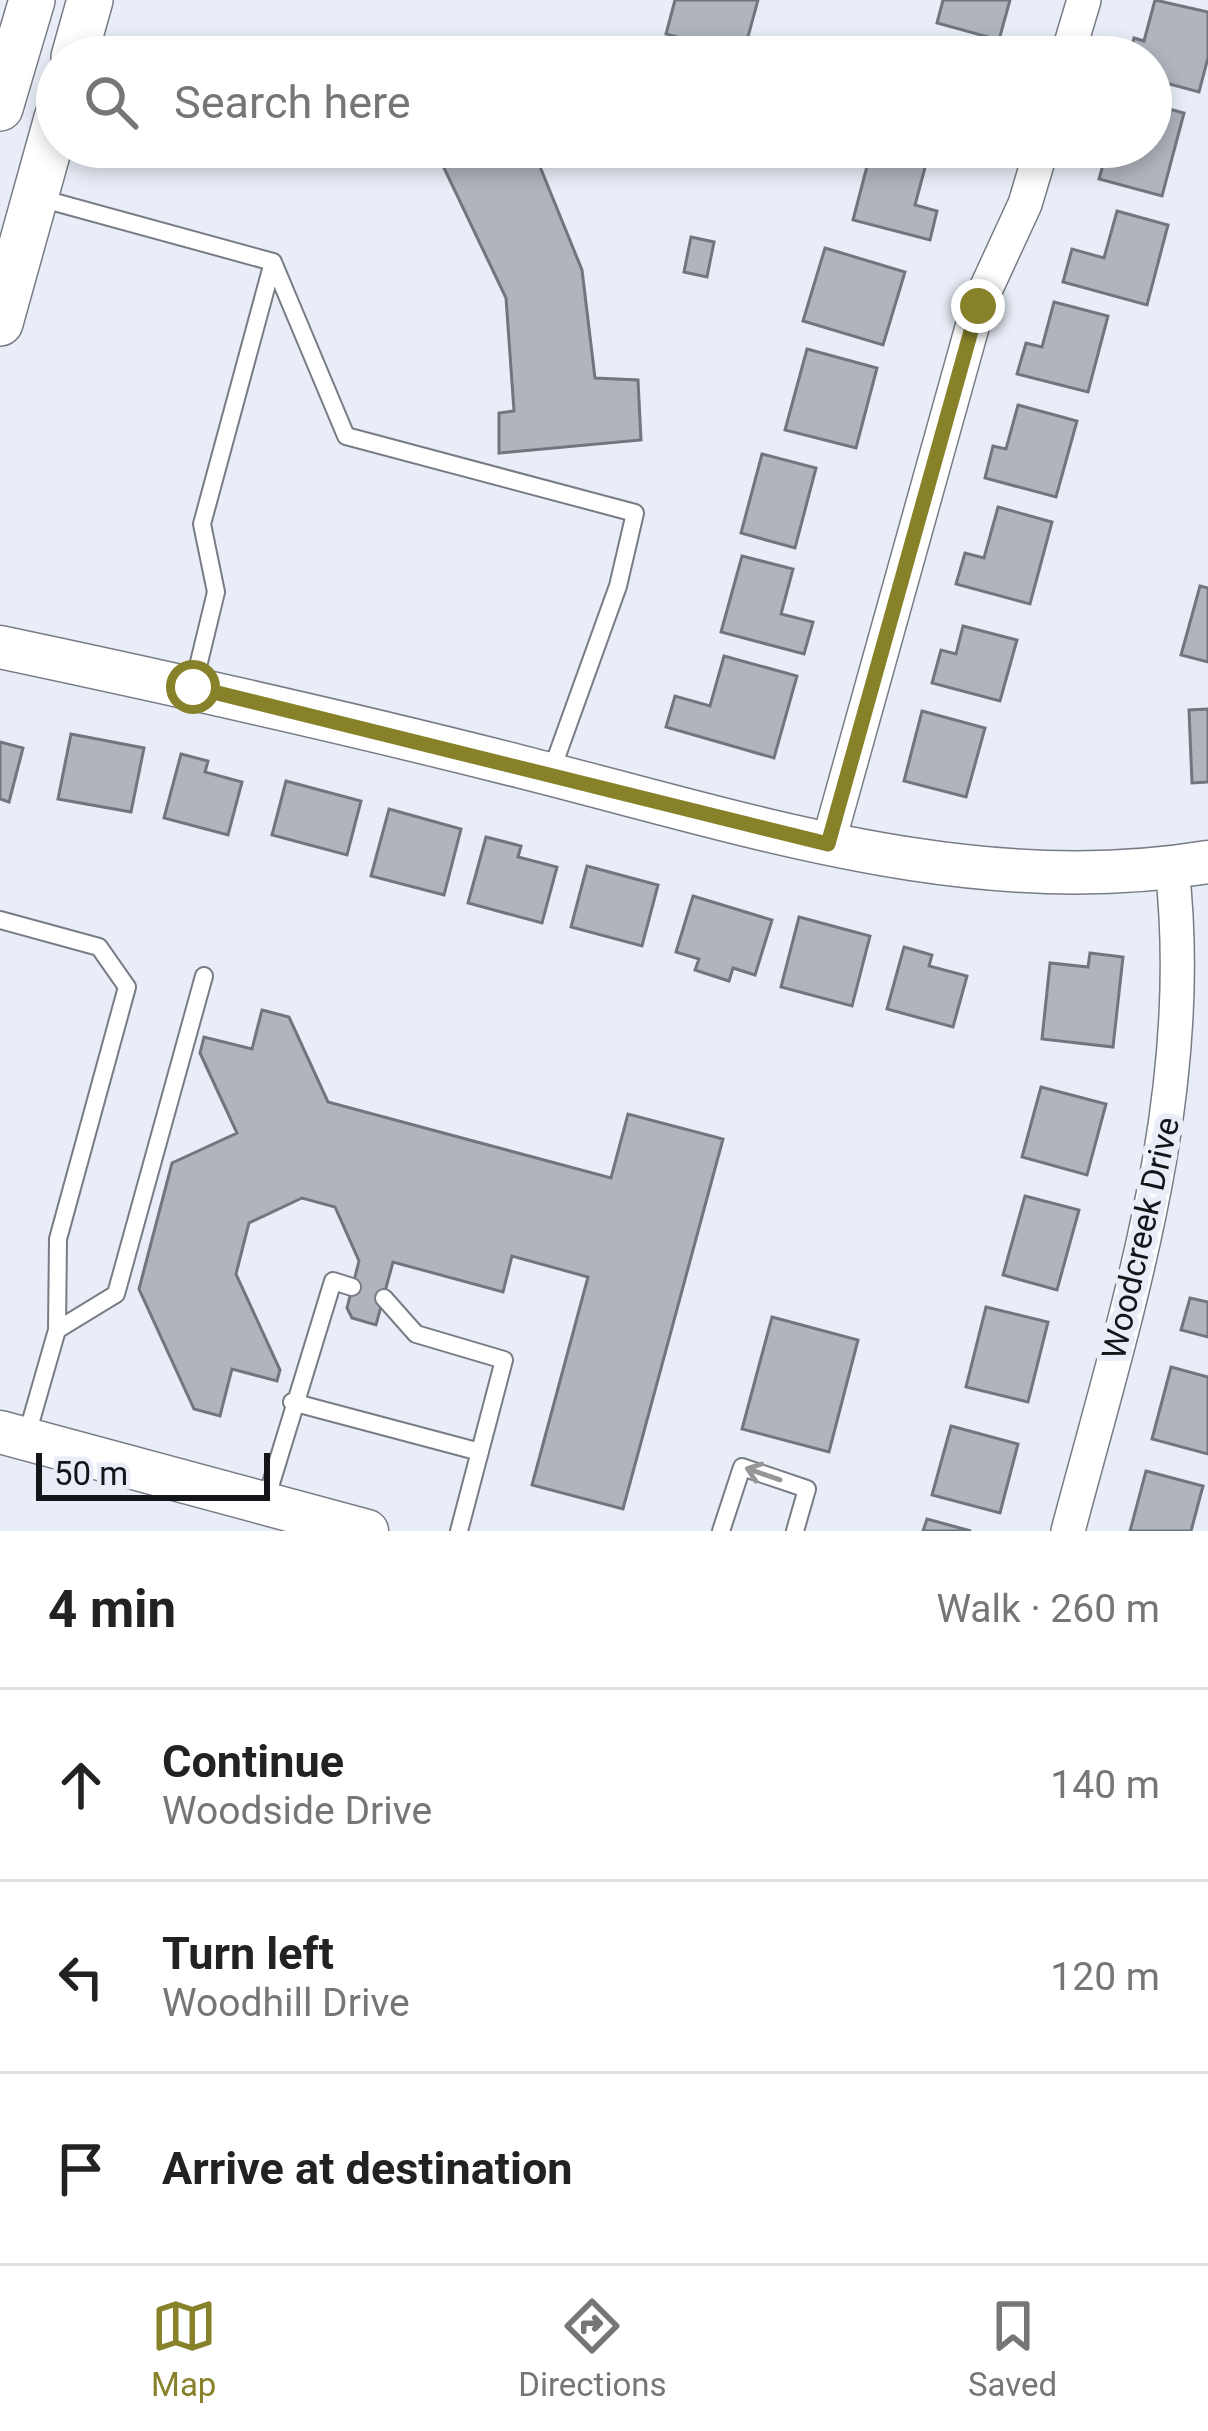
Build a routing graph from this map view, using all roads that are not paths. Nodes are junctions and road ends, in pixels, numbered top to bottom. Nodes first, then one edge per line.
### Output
1 (32, 0) edge
2 (90, 0) edge
3 (1084, 0) edge
4 (80, 36) edge
5 (1073, 36) edge
6 (0, 108) edge
7 (43, 168) edge
8 (1036, 168) edge
9 (35, 197) junction
10 (273, 262) junction
11 (0, 323) edge
12 (0, 647) edge
13 (193, 687) junction
14 (550, 774) junction
15 (828, 844) junction
16 (1190, 865) edge
17 (0, 920) edge
18 (204, 976) dead end
19 (352, 1287) dead end
20 (384, 1298) dead end
21 (57, 1330) junction
22 (292, 1402) junction
23 (9, 1439) edge
24 (480, 1452) junction
25 (270, 1514) edge
26 (367, 1531) edge
27 (459, 1531) edge
28 (721, 1531) edge
29 (795, 1531) edge
30 (1068, 1531) edge

1 - 6 main road
2 - 4 main road
3 - 5 street
7 - 9 main road
8 - 15 street
9 - 10 lane
9 - 11 main road
10 - 13 lane
10 - 14 lane
12 - 13 street
13 - 14 street
14 - 15 street
15 - 16 street
16 - 30 street, Woodcreek Drive
17 - 21 lane
18 - 21 lane
19 - 22 lane
20 - 24 lane
21 - 23 lane
22 - 24 lane
22 - 25 lane
23 - 25 street
24 - 27 lane
25 - 26 street
29 -> 28 lane

